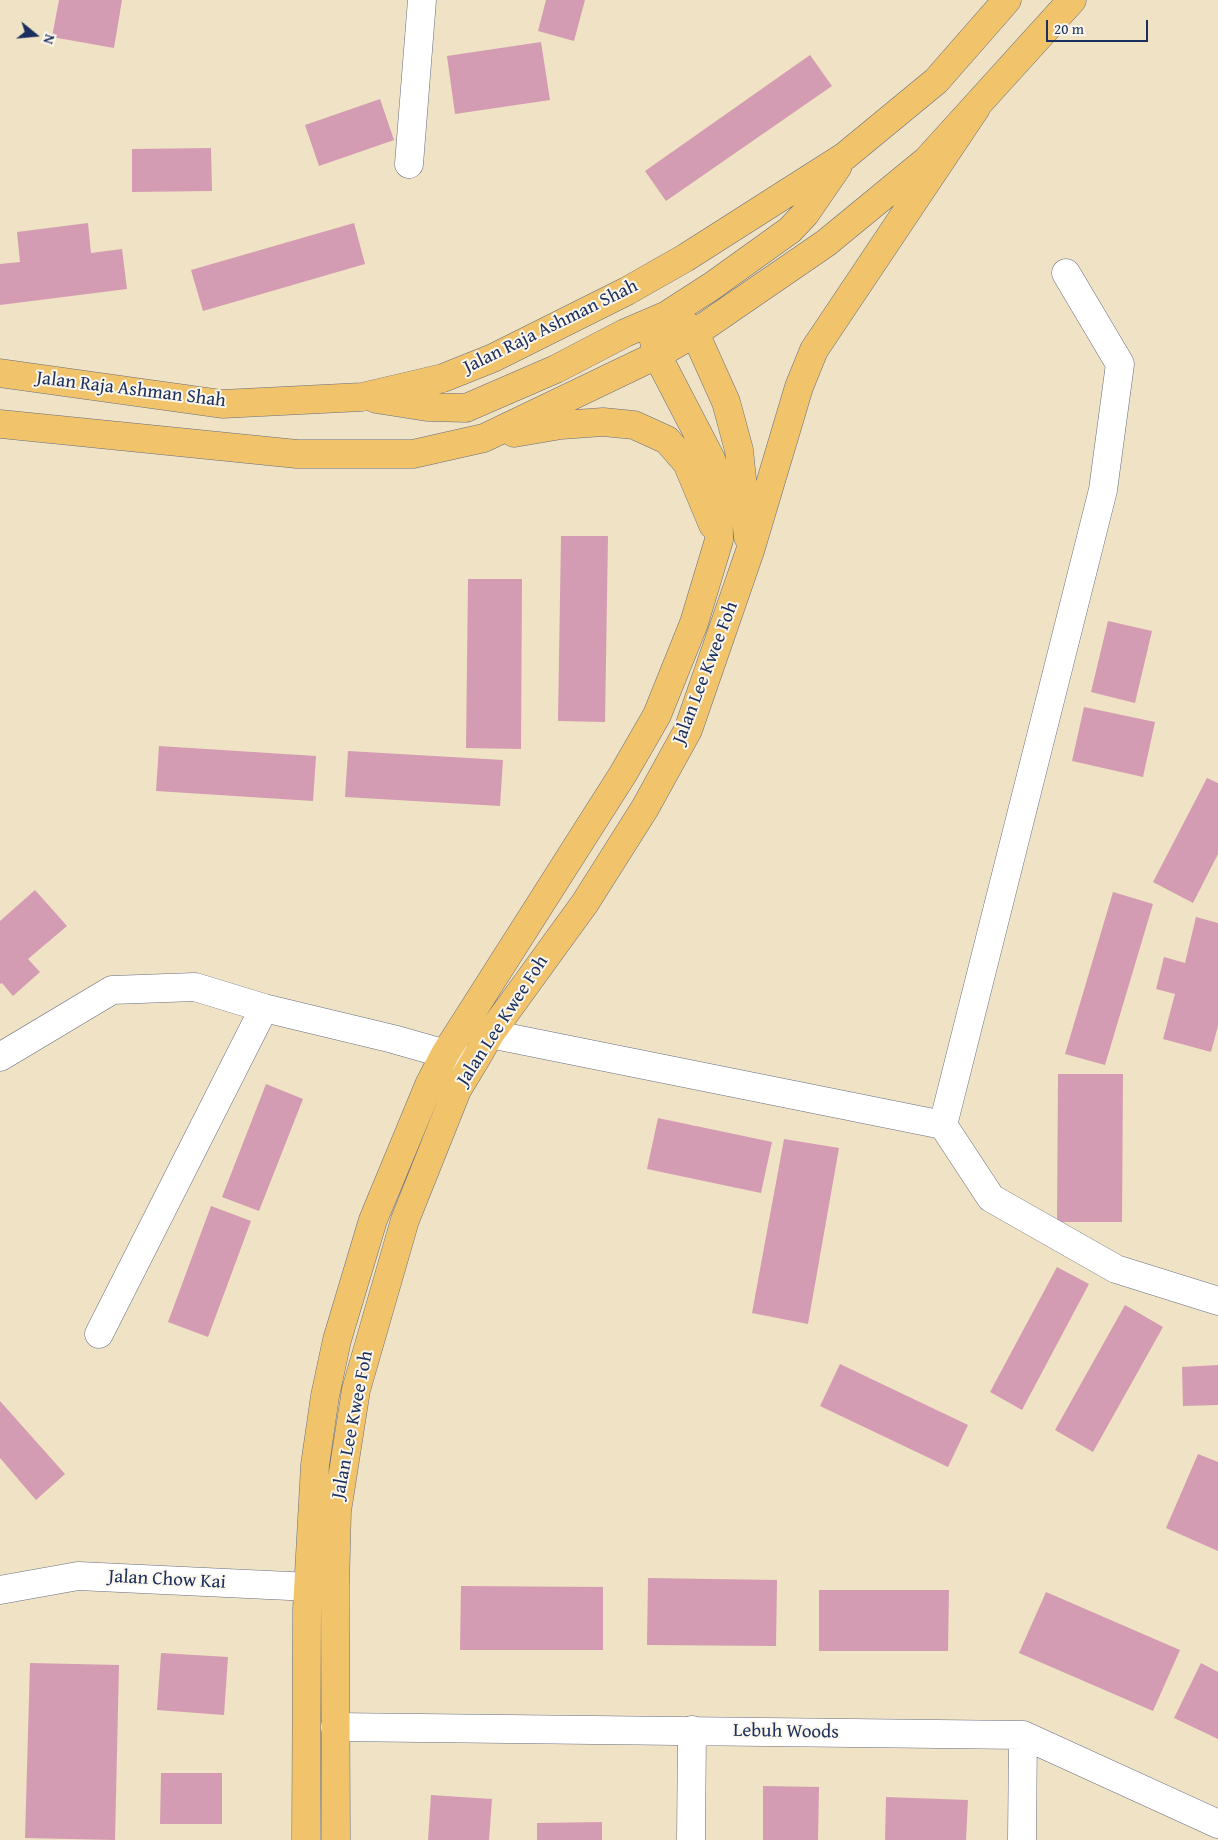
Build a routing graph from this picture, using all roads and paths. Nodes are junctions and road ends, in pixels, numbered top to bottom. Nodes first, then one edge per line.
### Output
1 (422, 0) edge
2 (1007, 0) edge
3 (1072, 0) edge
4 (976, 108) junction
5 (845, 156) junction
6 (409, 164) dead end
7 (1066, 273) dead end
8 (666, 315) junction
9 (695, 333) junction
10 (657, 355) junction
11 (0, 374) edge
12 (362, 397) junction
13 (0, 424) edge
14 (484, 438) junction
15 (719, 540) junction
16 (750, 551) junction
17 (264, 1008) junction
18 (462, 1025) junction
19 (490, 1034) junction
20 (445, 1054) junction
21 (0, 1058) edge
22 (474, 1062) junction
23 (944, 1125) junction
24 (1218, 1301) edge
25 (98, 1334) dead end
26 (307, 1587) junction
27 (335, 1588) junction
28 (0, 1590) edge
29 (335, 1726) junction
30 (692, 1730) junction
31 (1023, 1735) junction
32 (1218, 1824) edge
33 (306, 1840) edge
34 (336, 1840) edge
35 (691, 1840) edge
36 (1022, 1840) edge

1 - 6 street
2 - 5 main road, Jalan Raja Ashman Shah
3 - 4 main road
4 - 9 main road
4 - 16 main road
5 - 8 main road
5 - 12 main road, Jalan Raja Ashman Shah
7 - 23 street
8 - 9 main road
8 - 10 main road
8 - 12 main road
9 - 10 main road
9 - 16 main road, Jalan Lee Kwee Foh
10 - 14 main road
10 - 15 main road, Jalan Lee Kwee Foh
11 - 12 main road, Jalan Raja Ashman Shah
13 - 14 main road
14 - 15 main road
15 - 18 main road, Jalan Lee Kwee Foh
16 - 19 main road, Jalan Lee Kwee Foh
17 - 20 street
17 - 21 street
17 - 25 street
18 - 19 street
18 - 20 main road, Jalan Lee Kwee Foh
19 - 22 main road, Jalan Lee Kwee Foh
19 - 23 street
20 - 22 street
20 - 26 main road, Jalan Lee Kwee Foh
22 - 27 main road, Jalan Lee Kwee Foh
23 - 24 street
26 - 27 street, Jalan Chow Kai
26 - 28 street, Jalan Chow Kai
26 - 33 main road, Jalan Lee Kwee Foh
27 - 29 main road, Jalan Lee Kwee Foh
29 - 30 street, Lebuh Woods
29 - 34 main road, Jalan Lee Kwee Foh
30 - 31 street, Lebuh Woods
30 - 35 street
31 - 32 street, Lebuh Woods
31 - 36 street

